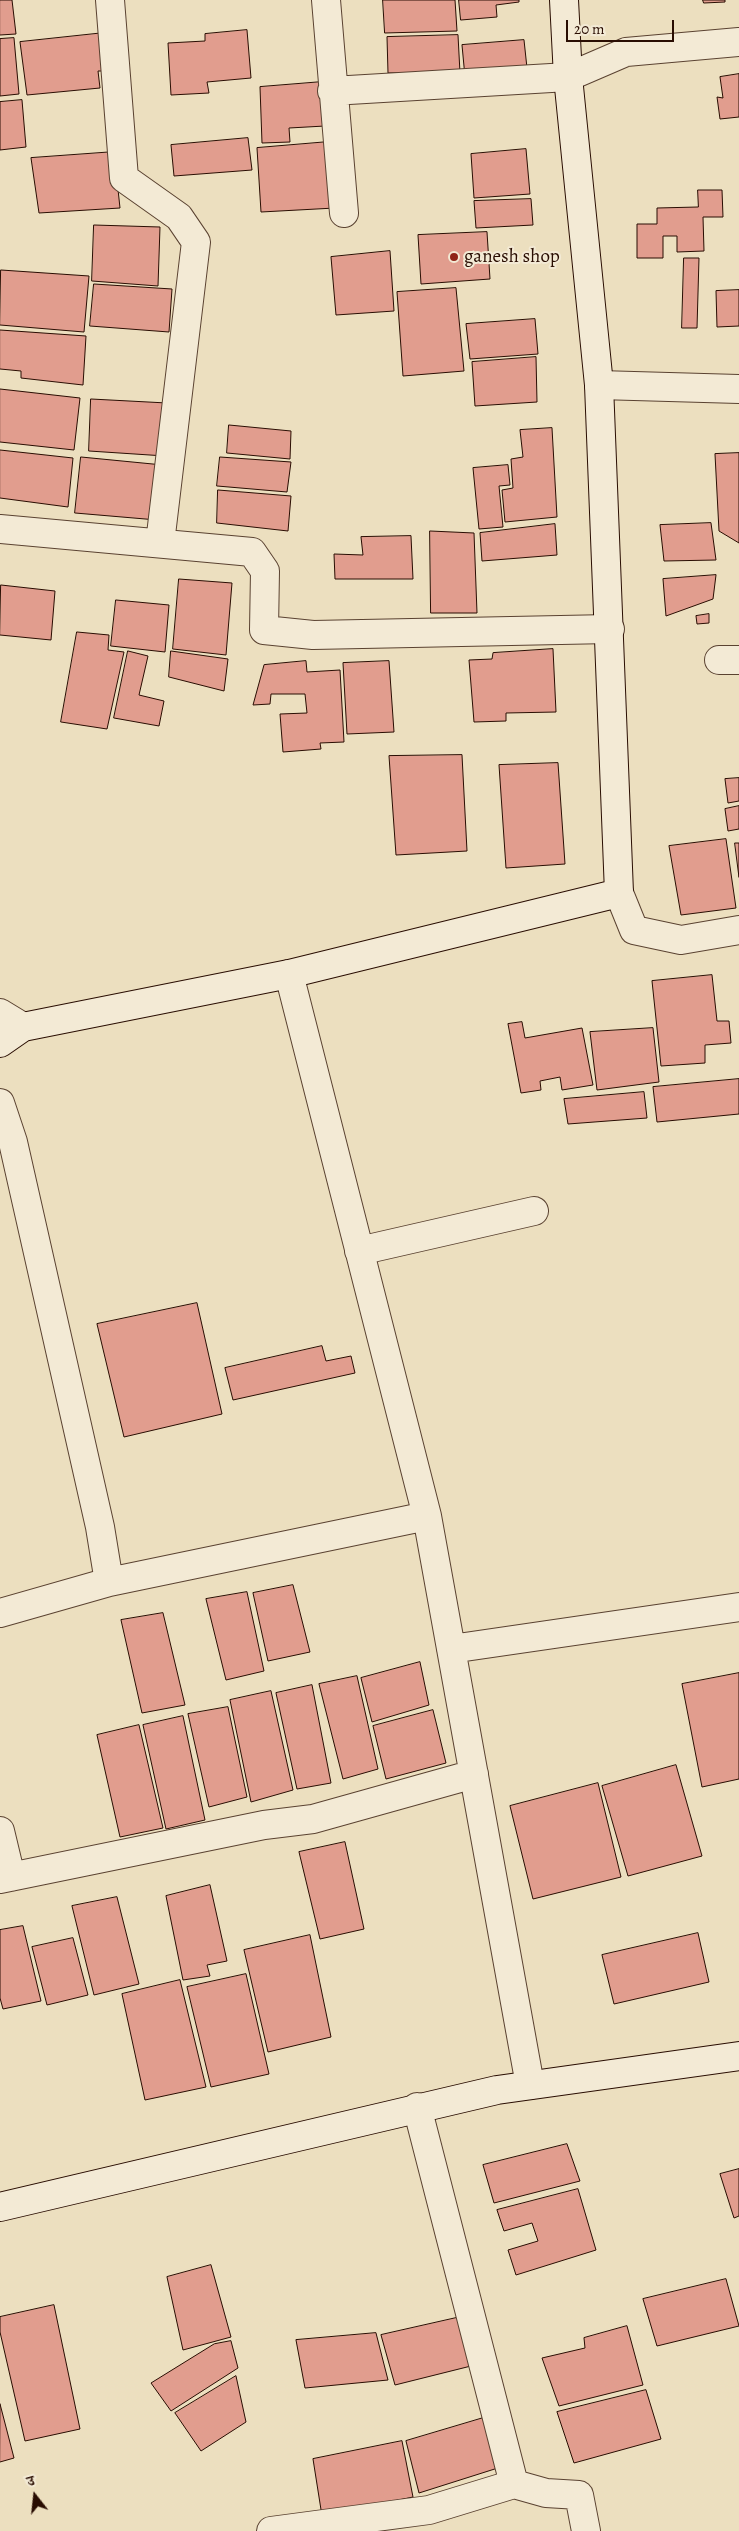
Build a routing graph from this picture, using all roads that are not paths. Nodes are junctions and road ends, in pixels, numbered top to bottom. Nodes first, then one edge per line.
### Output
1 (110, 0) edge
2 (326, 0) edge
3 (564, 0) edge
4 (739, 42) edge
5 (568, 77) junction
6 (332, 90) junction
7 (344, 212) dead end
8 (599, 385) junction
9 (739, 389) edge
10 (0, 529) edge
11 (160, 543) junction
12 (610, 629) junction
13 (620, 893) junction
14 (739, 930) edge
15 (289, 974) junction
16 (11, 1020) edge
17 (0, 1043) edge
18 (0, 1103) edge
19 (534, 1211) dead end
20 (359, 1251) junction
21 (427, 1516) junction
22 (109, 1582) junction
23 (739, 1607) edge
24 (0, 1612) edge
25 (451, 1649) junction
26 (474, 1774) junction
27 (0, 1831) edge
28 (6, 1878) edge
29 (739, 2056) edge
30 (530, 2085) junction
31 (417, 2108) junction
32 (0, 2207) edge
33 (514, 2484) junction
34 (271, 2531) edge
35 (586, 2531) edge

1 - 11 street
2 - 6 street
3 - 5 street
4 - 5 street
5 - 6 street
5 - 8 street
6 - 7 street
8 - 9 street
8 - 12 street
10 - 11 street
11 - 12 street
12 - 13 street
13 - 14 street
13 - 15 street
15 - 16 street
15 - 20 street
16 - 17 street
18 - 22 street
19 - 20 street
20 - 21 street
21 - 22 street
21 - 25 street
22 - 24 street
23 - 25 street
25 - 26 street
26 - 28 street
26 - 30 street
27 - 28 street
29 - 30 street
30 - 31 street
31 - 32 street
31 - 33 street
33 - 34 street
33 - 35 street

